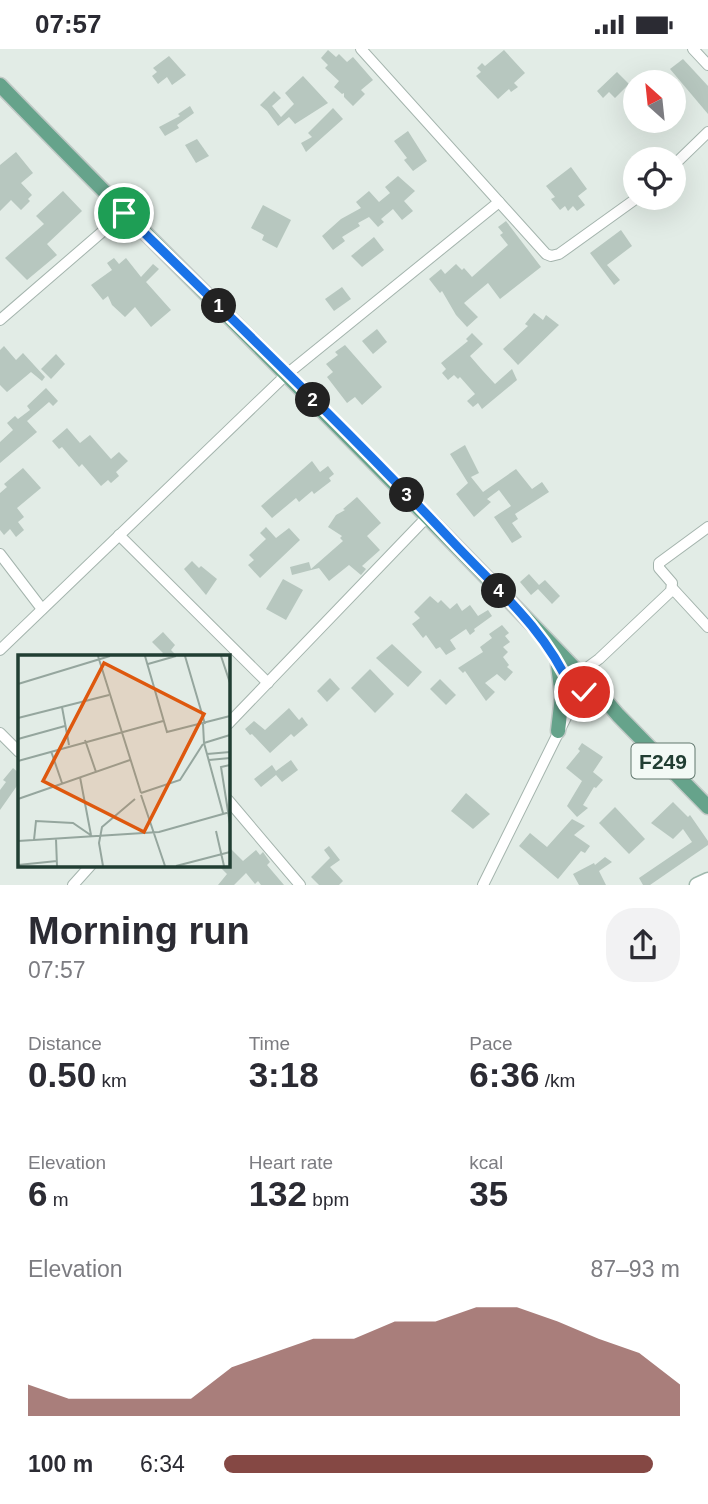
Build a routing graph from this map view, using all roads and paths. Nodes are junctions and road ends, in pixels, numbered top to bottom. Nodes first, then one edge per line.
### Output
1 (361, 49) edge
2 (693, 49) edge
3 (708, 65) edge
4 (0, 85) edge
5 (708, 132) edge
6 (686, 153) edge
7 (499, 202) junction
8 (623, 208) edge
9 (124, 213) junction
10 (0, 320) edge
11 (287, 374) junction
12 (428, 516) junction
13 (708, 527) edge
14 (118, 535) junction
15 (0, 554) edge
16 (672, 588) junction
17 (43, 609) junction
18 (708, 627) edge
19 (543, 638) junction
20 (0, 650) edge
21 (558, 665) junction
22 (580, 682) junction
23 (268, 683) junction
24 (229, 723) edge
25 (558, 731) junction
26 (0, 733) edge
27 (18, 751) edge
28 (229, 801) edge
29 (708, 807) edge
30 (89, 867) edge
31 (708, 880) edge
32 (73, 884) edge
33 (300, 884) edge
34 (483, 884) edge
35 (698, 884) edge

1 - 7 street
2 - 3 street
4 - 9 main road, F249
5 - 6 street
7 - 8 street
7 - 11 street
9 - 10 street
9 - 11 main road, F249
11 - 12 main road, F249
11 - 14 street
12 - 19 main road, F249
12 - 23 street
13 - 16 street
14 - 17 street
14 - 23 street
15 - 17 street
16 - 18 street
16 - 22 street
17 - 20 street
19 - 21 main road, F249
19 - 22 main road, F249
21 - 22 main road, F249
21 - 25 main road
22 - 25 street
22 - 29 main road, F249
23 - 24 street
25 - 34 street
26 - 27 street
28 - 33 street
30 - 32 street
31 - 35 street

